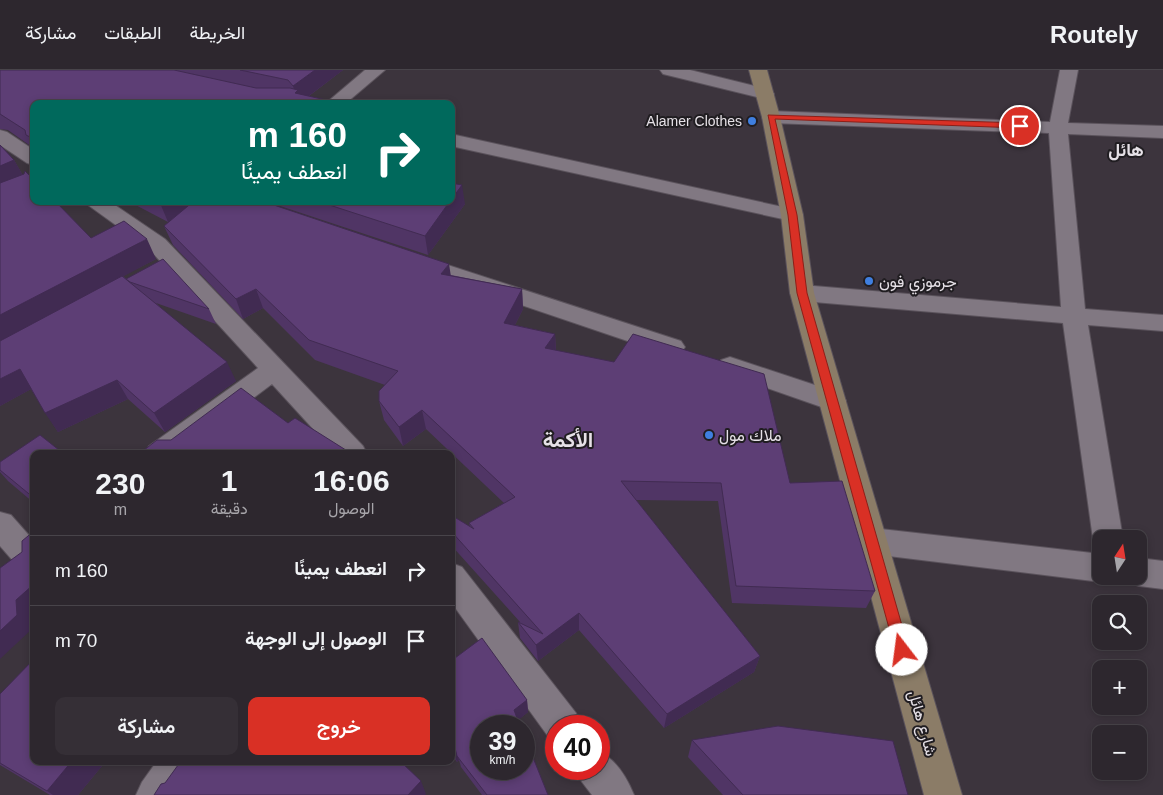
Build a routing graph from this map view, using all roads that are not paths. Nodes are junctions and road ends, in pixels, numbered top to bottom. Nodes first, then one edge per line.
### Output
1 (376, 70) edge
2 (669, 70) edge
3 (1069, 70) edge
4 (765, 94) edge
5 (339, 100) edge
6 (1058, 127) junction
7 (1163, 132) edge
8 (0, 136) edge
9 (455, 141) edge
10 (30, 157) edge
11 (100, 205) edge
12 (792, 215) junction
13 (397, 255) edge
14 (802, 293) junction
15 (1074, 316) junction
16 (1163, 323) edge
17 (274, 369) junction
18 (833, 401) junction
19 (164, 450) edge
20 (349, 450) edge
21 (0, 524) edge
22 (1107, 530) edge
23 (872, 541) junction
24 (22, 556) edge
25 (1092, 567) edge
26 (1148, 573) edge
27 (1163, 575) edge
28 (455, 582) edge
29 (555, 715) edge
30 (177, 765) edge
31 (603, 780) edge
32 (155, 795) edge
33 (615, 795) edge
34 (943, 795) edge

1 - 5 street
2 - 4 street
3 - 6 street
4 - 6 street
4 - 12 street, شارع هائل
6 - 7 street
6 - 15 street
8 - 10 street
9 - 12 street
11 - 17 street
12 - 14 street, شارع هائل
13 - 18 street
14 - 15 street
14 - 18 street, شارع هائل
15 - 16 street
15 - 22 street
17 - 19 street
17 - 20 street
18 - 23 street, شارع هائل
21 - 24 street
23 - 25 street
23 - 34 street, شارع هائل
26 - 27 street
28 - 29 street
30 - 32 street
31 - 33 street

